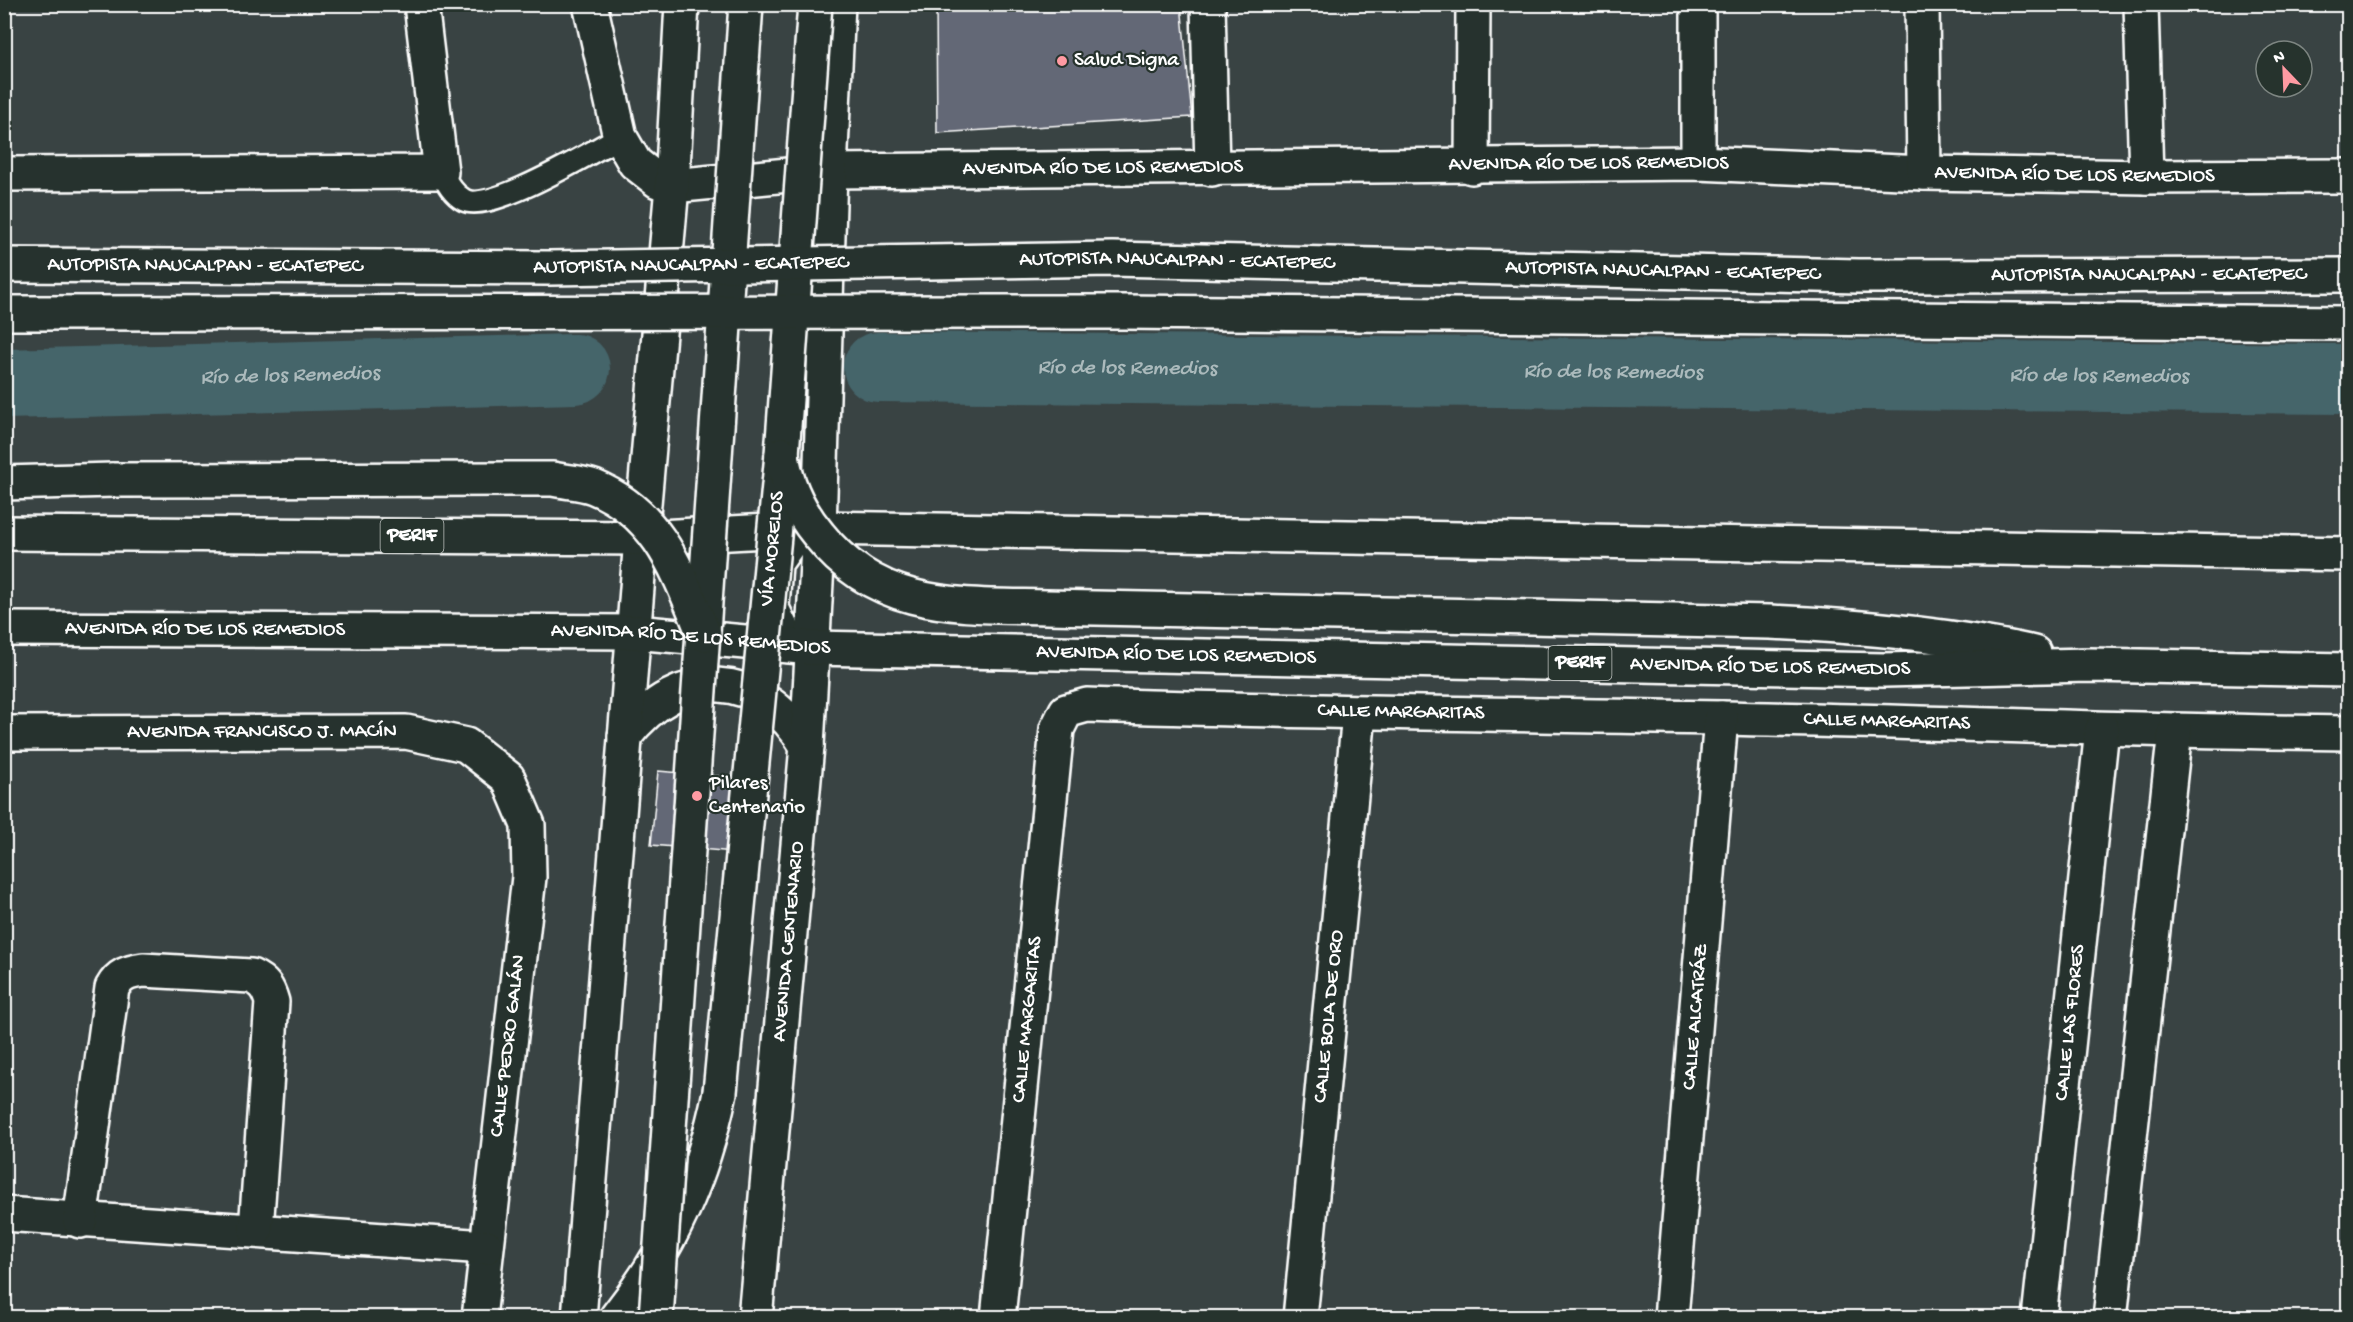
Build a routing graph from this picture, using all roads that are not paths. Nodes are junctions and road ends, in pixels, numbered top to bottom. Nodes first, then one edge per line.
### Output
1 (421, 4) edge
2 (590, 4) edge
3 (682, 4) edge
4 (746, 4) edge
5 (815, 4) edge
6 (838, 4) edge
7 (1208, 4) edge
8 (1473, 4) edge
9 (1698, 4) edge
10 (1922, 4) edge
11 (2141, 4) edge
12 (620, 136) junction
13 (1698, 163) junction
14 (1472, 166) junction
15 (1212, 169) junction
16 (830, 171) junction
17 (441, 172) junction
18 (1924, 173) junction
19 (4, 174) edge
20 (2349, 176) edge
21 (2146, 177) junction
22 (672, 186) junction
23 (4, 265) edge
24 (2349, 275) edge
25 (4, 313) edge
26 (2349, 323) edge
27 (782, 454) junction
28 (4, 483) edge
29 (819, 528) junction
30 (4, 533) edge
31 (641, 538) junction
32 (2349, 554) edge
33 (4, 629) edge
34 (634, 632) junction
35 (704, 634) junction
36 (812, 648) junction
37 (2089, 665) junction
38 (2349, 670) edge
39 (1359, 714) junction
40 (1721, 718) junction
41 (2102, 729) junction
42 (2175, 731) junction
43 (4, 733) edge
44 (2349, 733) edge
45 (625, 736) junction
46 (807, 746) junction
47 (508, 778) joint
48 (4, 1214) edge
49 (80, 1221) junction
50 (256, 1230) junction
51 (486, 1247) junction
52 (479, 1317) edge
53 (579, 1317) edge
54 (616, 1317) edge
55 (656, 1317) edge
56 (755, 1317) edge
57 (998, 1317) edge
58 (1300, 1317) edge
59 (1671, 1317) edge
60 (2039, 1317) edge
61 (2110, 1317) edge

1 - 17 main road
2 - 12 main road
3 - 22 main road
4 - 35 main road, bridge
5 - 27 main road, VÍA MORELOS, bridge
6 - 16 main road
7 - 15 main road
8 - 14 main road
9 - 13 main road
10 - 18 main road
11 - 21 main road
12 - 17 lane
12 - 22 main road
13 - 14 main road, AVENIDA RÍO DE LOS REMEDIOS
13 - 18 main road, AVENIDA RÍO DE LOS REMEDIOS
14 - 15 main road, AVENIDA RÍO DE LOS REMEDIOS
15 - 16 main road, AVENIDA RÍO DE LOS REMEDIOS
16 - 22 main road, AVENIDA RÍO DE LOS REMEDIOS
16 - 29 main road
17 - 19 main road
18 - 21 main road, AVENIDA RÍO DE LOS REMEDIOS
20 - 21 main road, AVENIDA RÍO DE LOS REMEDIOS
22 - 31 main road
23 - 24 main road, AUTOPISTA NAUCALPAN - ECATEPEC, bridge
25 - 26 main road, AUTOPISTA NAUCALPAN - ECATEPEC, bridge
27 - 37 main road, bridge
27 - 54 main road, VÍA MORELOS, bridge
28 - 35 main road, bridge
29 - 31 main road, PERIF
29 - 32 main road, PERIF
29 - 36 main road, AVENIDA CENTENARIO
30 - 31 main road, PERIF
31 - 34 main road
33 - 34 main road, AVENIDA RÍO DE LOS REMEDIOS / PERIF
34 - 36 main road, AVENIDA RÍO DE LOS REMEDIOS / PERIF
34 - 45 main road
35 - 55 main road, bridge
36 - 37 main road, AVENIDA RÍO DE LOS REMEDIOS / PERIF
36 - 46 main road, AVENIDA CENTENARIO
37 - 38 main road, AVENIDA RÍO DE LOS REMEDIOS / PERIF
39 - 40 main road, CALLE MARGARITAS
39 - 57 main road, CALLE MARGARITAS
39 - 58 main road, CALLE BOLA DE ORO
40 - 41 main road, CALLE MARGARITAS
40 - 59 main road, CALLE ALCATRÁZ
41 - 42 main road, CALLE MARGARITAS
41 - 60 main road, CALLE LAS FLORES
42 - 44 main road, CALLE MARGARITAS
42 - 61 main road
43 - 47 main road, AVENIDA FRANCISCO J. MACÍN
45 - 46 main road
45 - 53 main road
46 - 56 main road, AVENIDA CENTENARIO
47 - 51 main road, CALLE PEDRO GALÁN
48 - 49 main road
49 - 50 main road
49 - 50 main road
50 - 51 main road
51 - 52 main road, CALLE PEDRO GALÁN

